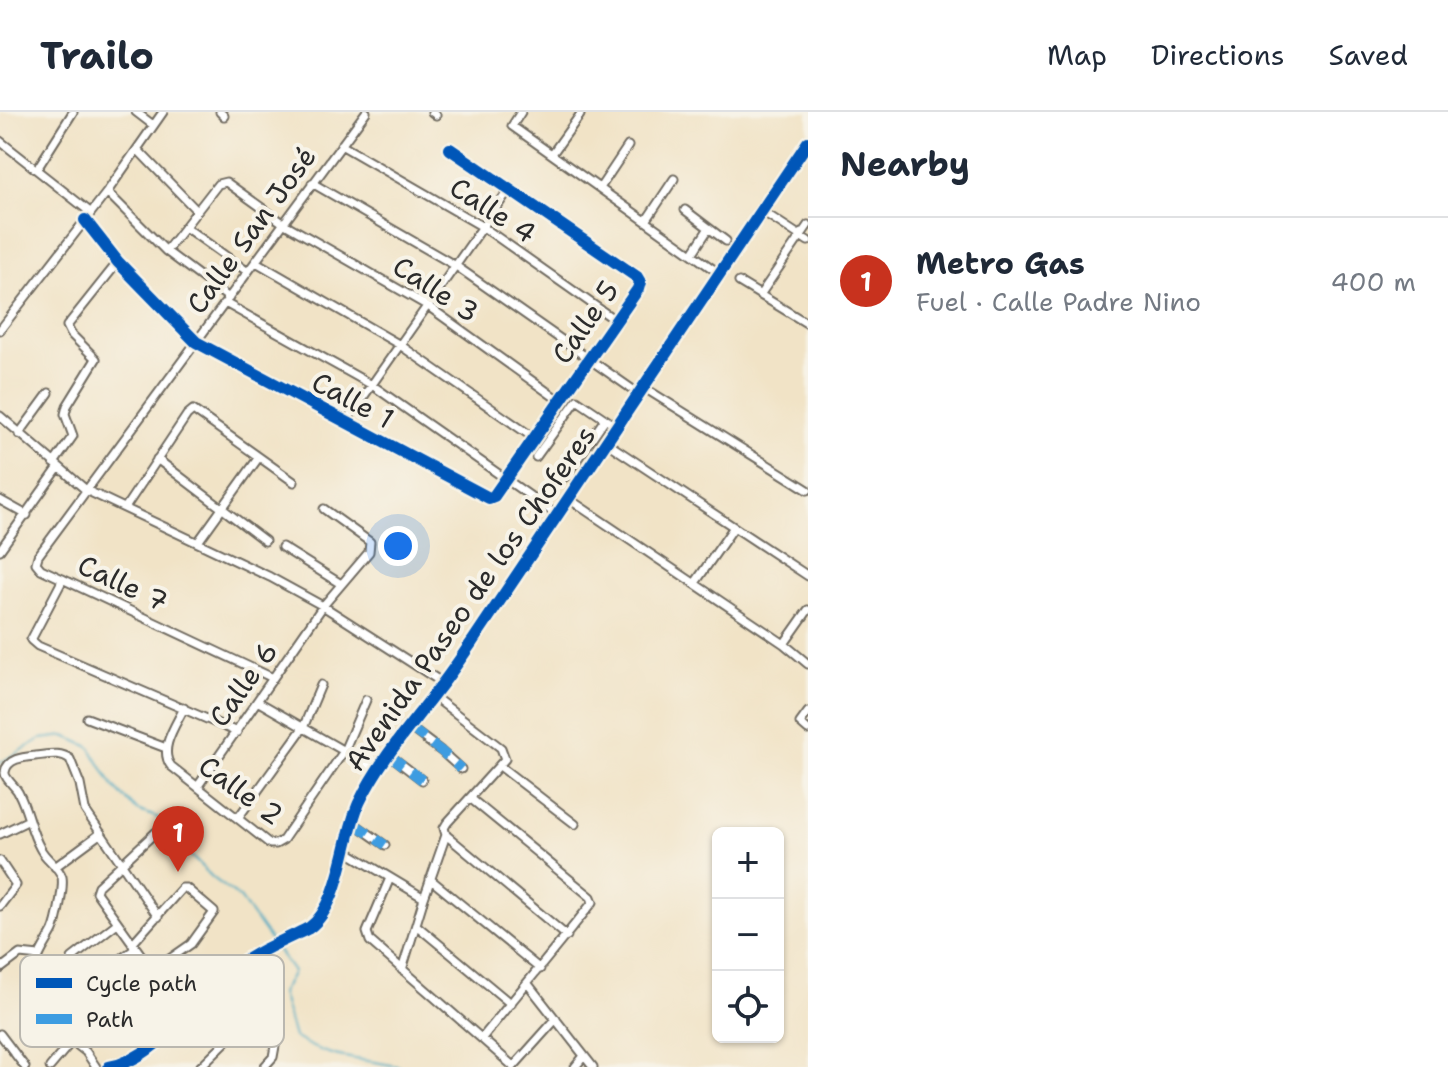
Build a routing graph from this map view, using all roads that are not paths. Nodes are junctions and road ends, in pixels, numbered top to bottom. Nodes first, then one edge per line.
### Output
1 (73, 112) edge
2 (136, 112) edge
3 (163, 112) edge
4 (366, 112) edge
5 (521, 112) edge
6 (580, 115) dead end
7 (153, 125) junction
8 (0, 141) edge
9 (808, 142) edge
10 (341, 145) junction
11 (628, 146) dead end
12 (137, 149) junction
13 (450, 149) dead end
14 (552, 154) junction
15 (37, 169) junction
16 (674, 179) dead end
17 (312, 183) junction
18 (510, 188) junction
19 (600, 188) junction
20 (107, 192) junction
21 (685, 210) dead end
22 (197, 211) junction
23 (762, 211) junction
24 (90, 212) junction
25 (85, 220) junction
26 (646, 221) junction
27 (283, 223) junction
28 (808, 225) edge
29 (185, 227) junction
30 (483, 227) junction
31 (709, 228) junction
32 (800, 237) junction
33 (726, 241) dead end
34 (808, 241) edge
35 (166, 251) junction
36 (692, 254) junction
37 (118, 262) junction
38 (256, 262) junction
39 (456, 266) junction
40 (248, 272) junction
41 (720, 274) junction
42 (739, 282) dead end
43 (760, 295) junction
44 (227, 300) junction
45 (428, 306) junction
46 (615, 320) junction
47 (808, 324) edge
48 (0, 330) edge
49 (196, 342) junction
50 (400, 345) junction
51 (588, 360) junction
52 (372, 385) junction
53 (641, 390) junction
54 (49, 393) dead end
55 (560, 401) junction
56 (0, 416) edge
57 (605, 419) junction
58 (345, 423) junction
59 (617, 427) junction
60 (19, 434) junction
61 (534, 438) junction
62 (607, 443) junction
63 (259, 457) junction
64 (536, 457) dead end
65 (157, 459) junction
66 (57, 465) junction
67 (565, 477) dead end
68 (505, 478) junction
69 (294, 482) dead end
70 (86, 490) junction
71 (808, 490) edge
72 (489, 498) joint
73 (569, 499) junction
74 (0, 500) edge
75 (125, 508) junction
76 (222, 509) junction
77 (324, 509) dead end
78 (27, 515) junction
79 (557, 515) junction
80 (734, 527) junction
81 (265, 541) dead end
82 (198, 542) junction
83 (282, 547) dead end
84 (0, 550) edge
85 (808, 576) edge
86 (63, 579) junction
87 (695, 583) junction
88 (341, 584) junction
89 (323, 606) junction
90 (808, 610) edge
91 (784, 644) junction
92 (808, 664) edge
93 (273, 678) junction
94 (443, 683) junction
95 (321, 685) dead end
96 (433, 696) junction
97 (366, 700) dead end
98 (257, 701) junction
99 (184, 708) junction
100 (808, 712) edge
101 (87, 718) dead end
102 (408, 726) junction
103 (303, 728) junction
104 (808, 730) edge
105 (237, 732) junction
106 (166, 748) junction
107 (344, 751) junction
108 (387, 753) junction
109 (501, 767) junction
110 (461, 769) dead end
111 (377, 770) junction
112 (422, 780) dead end
113 (198, 786) junction
114 (470, 798) junction
115 (238, 818) junction
116 (29, 820) junction
117 (352, 822) junction
118 (575, 824) dead end
119 (156, 832) dead end
120 (101, 833) junction
121 (0, 834) edge
122 (446, 835) junction
123 (385, 845) dead end
124 (344, 850) junction
125 (0, 861) edge
126 (121, 865) junction
127 (55, 867) junction
128 (390, 878) junction
129 (430, 879) junction
130 (424, 898) junction
131 (0, 906) edge
132 (158, 917) junction
133 (116, 924) junction
134 (416, 925) junction
135 (567, 936) junction
136 (134, 947) junction
137 (30, 955) edge
138 (40, 955) edge
139 (73, 955) edge
140 (124, 955) edge
141 (139, 955) edge
142 (175, 955) edge
143 (257, 955) edge
144 (0, 969) edge
145 (540, 969) junction
146 (402, 970) junction
147 (528, 984) junction
148 (511, 1004) junction
149 (556, 1019) junction
150 (0, 1034) edge
151 (482, 1038) junction
152 (67, 1047) edge
153 (80, 1047) edge
154 (150, 1047) edge
155 (220, 1047) edge
156 (275, 1047) edge
157 (584, 1056) junction
158 (120, 1066) edge
159 (25, 1067) edge
160 (50, 1067) edge
161 (96, 1067) edge
162 (109, 1067) edge
163 (200, 1067) edge
164 (264, 1067) edge
165 (513, 1067) edge
166 (575, 1067) edge
167 (593, 1067) edge

1 - 15 street
2 - 7 street
3 - 7 street
4 - 10 street, Calle San José
5 - 14 street
6 - 14 street
7 - 12 street
8 - 15 street
9 - 23 street, Avenida Paseo de los Choferes
10 - 17 street, Calle San José
10 - 30 street, Calle 4
11 - 19 street
12 - 20 street
12 - 22 street
13 - 18 street, Calle 5
14 - 19 street
15 - 24 street
16 - 26 street
17 - 27 street, Calle San José
17 - 39 street
18 - 30 street
18 - 46 street, Calle 5
19 - 26 street
20 - 24 street
20 - 35 street
21 - 31 street
22 - 27 street, Calle 3
22 - 29 street
23 - 32 street
23 - 41 street, Avenida Paseo de los Choferes
24 - 25 street
25 - 37 street, Calle 1
25 - 48 street
26 - 36 street
27 - 38 street, Calle San José
27 - 45 street, Calle 3
28 - 32 street
29 - 35 street
29 - 40 street
30 - 39 street
30 - 46 street, Calle 4
31 - 33 street
31 - 36 street
32 - 34 street
32 - 43 street
35 - 44 street
36 - 41 street
37 - 49 street, Calle 1
37 - 66 street
38 - 40 street, Calle San José
38 - 50 street
39 - 45 street
39 - 51 street
40 - 44 street, Calle San José
41 - 53 street, Avenida Paseo de los Choferes
42 - 43 street
43 - 47 street
44 - 49 street, Calle San José
44 - 52 street
45 - 50 street
45 - 55 street, Calle 3
46 - 51 street, Calle 5
49 - 58 street, Calle 1
49 - 70 street, Calle San José
50 - 52 street
50 - 61 street
51 - 53 street
51 - 55 street, Calle 5
52 - 58 street
52 - 68 street
53 - 59 street, Avenida Paseo de los Choferes
53 - 71 street
54 - 60 street
55 - 61 street, Calle 5
56 - 60 street
57 - 59 street
57 - 64 street
57 - 67 street
58 - 72 street, Calle 1
59 - 62 street, Avenida Paseo de los Choferes
60 - 66 street
61 - 68 street, Calle 5
62 - 73 street, Avenida Paseo de los Choferes
62 - 80 street
63 - 65 street
63 - 69 street
63 - 76 street
65 - 75 street
65 - 76 street
66 - 70 street
66 - 78 street
68 - 72 street, Calle 5
68 - 79 street
70 - 75 street
70 - 86 street, Calle 7
73 - 79 street, Avenida Paseo de los Choferes
73 - 87 street
74 - 78 street
75 - 82 street
76 - 81 street
76 - 82 street
77 - 88 street, Calle 6
78 - 84 street
79 - 94 street, Avenida Paseo de los Choferes
80 - 85 street
80 - 87 street
82 - 89 street
83 - 88 street
86 - 93 street, Calle 7
86 - 99 street
87 - 91 street
88 - 89 street, Calle 6
89 - 93 street, Calle 6
89 - 94 street
90 - 91 street
91 - 92 street
93 - 98 street, Calle 6
94 - 96 street, Avenida Paseo de los Choferes
95 - 103 street
96 - 102 street, Avenida Paseo de los Choferes
96 - 109 street
97 - 107 street, Calle 2
98 - 103 street
98 - 105 street, Calle 6
99 - 105 street
99 - 106 street, Calle 2
100 - 104 street
101 - 106 street
102 - 108 street, Avenida Paseo de los Choferes
102 - 110 street
103 - 107 street
103 - 115 street
105 - 113 street, Calle 6
106 - 113 street, Calle 2
107 - 111 street
107 - 115 street, Calle 2
108 - 111 street, Avenida Paseo de los Choferes
108 - 112 street
109 - 114 street
109 - 118 street
111 - 117 street, Avenida Paseo de los Choferes
113 - 115 street, Calle 2
114 - 122 street
114 - 135 street
116 - 120 street
116 - 121 street
116 - 127 street
117 - 123 street
117 - 124 street, Avenida Paseo de los Choferes
119 - 126 street
120 - 126 street
120 - 127 street
122 - 129 street
122 - 135 street
124 - 128 street
124 - 143 street, Avenida Paseo de los Choferes
125 - 131 street
126 - 132 street
126 - 133 street
127 - 138 street
128 - 130 street
128 - 146 street
129 - 130 street
129 - 145 street
130 - 134 street
132 - 136 street
132 - 142 street
133 - 136 street
133 - 139 street
134 - 146 street
134 - 148 street
135 - 145 street
136 - 140 street
136 - 141 street
137 - 144 street
145 - 147 street
146 - 151 street
147 - 148 street
147 - 149 street
148 - 151 street
149 - 157 street
149 - 165 street
150 - 159 street
151 - 165 street
152 - 160 street
153 - 161 street
154 - 158 street, Avenida Paseo de los Choferes
155 - 163 street
156 - 164 street
157 - 166 street
157 - 167 street
158 - 162 street, Avenida Paseo de los Choferes

